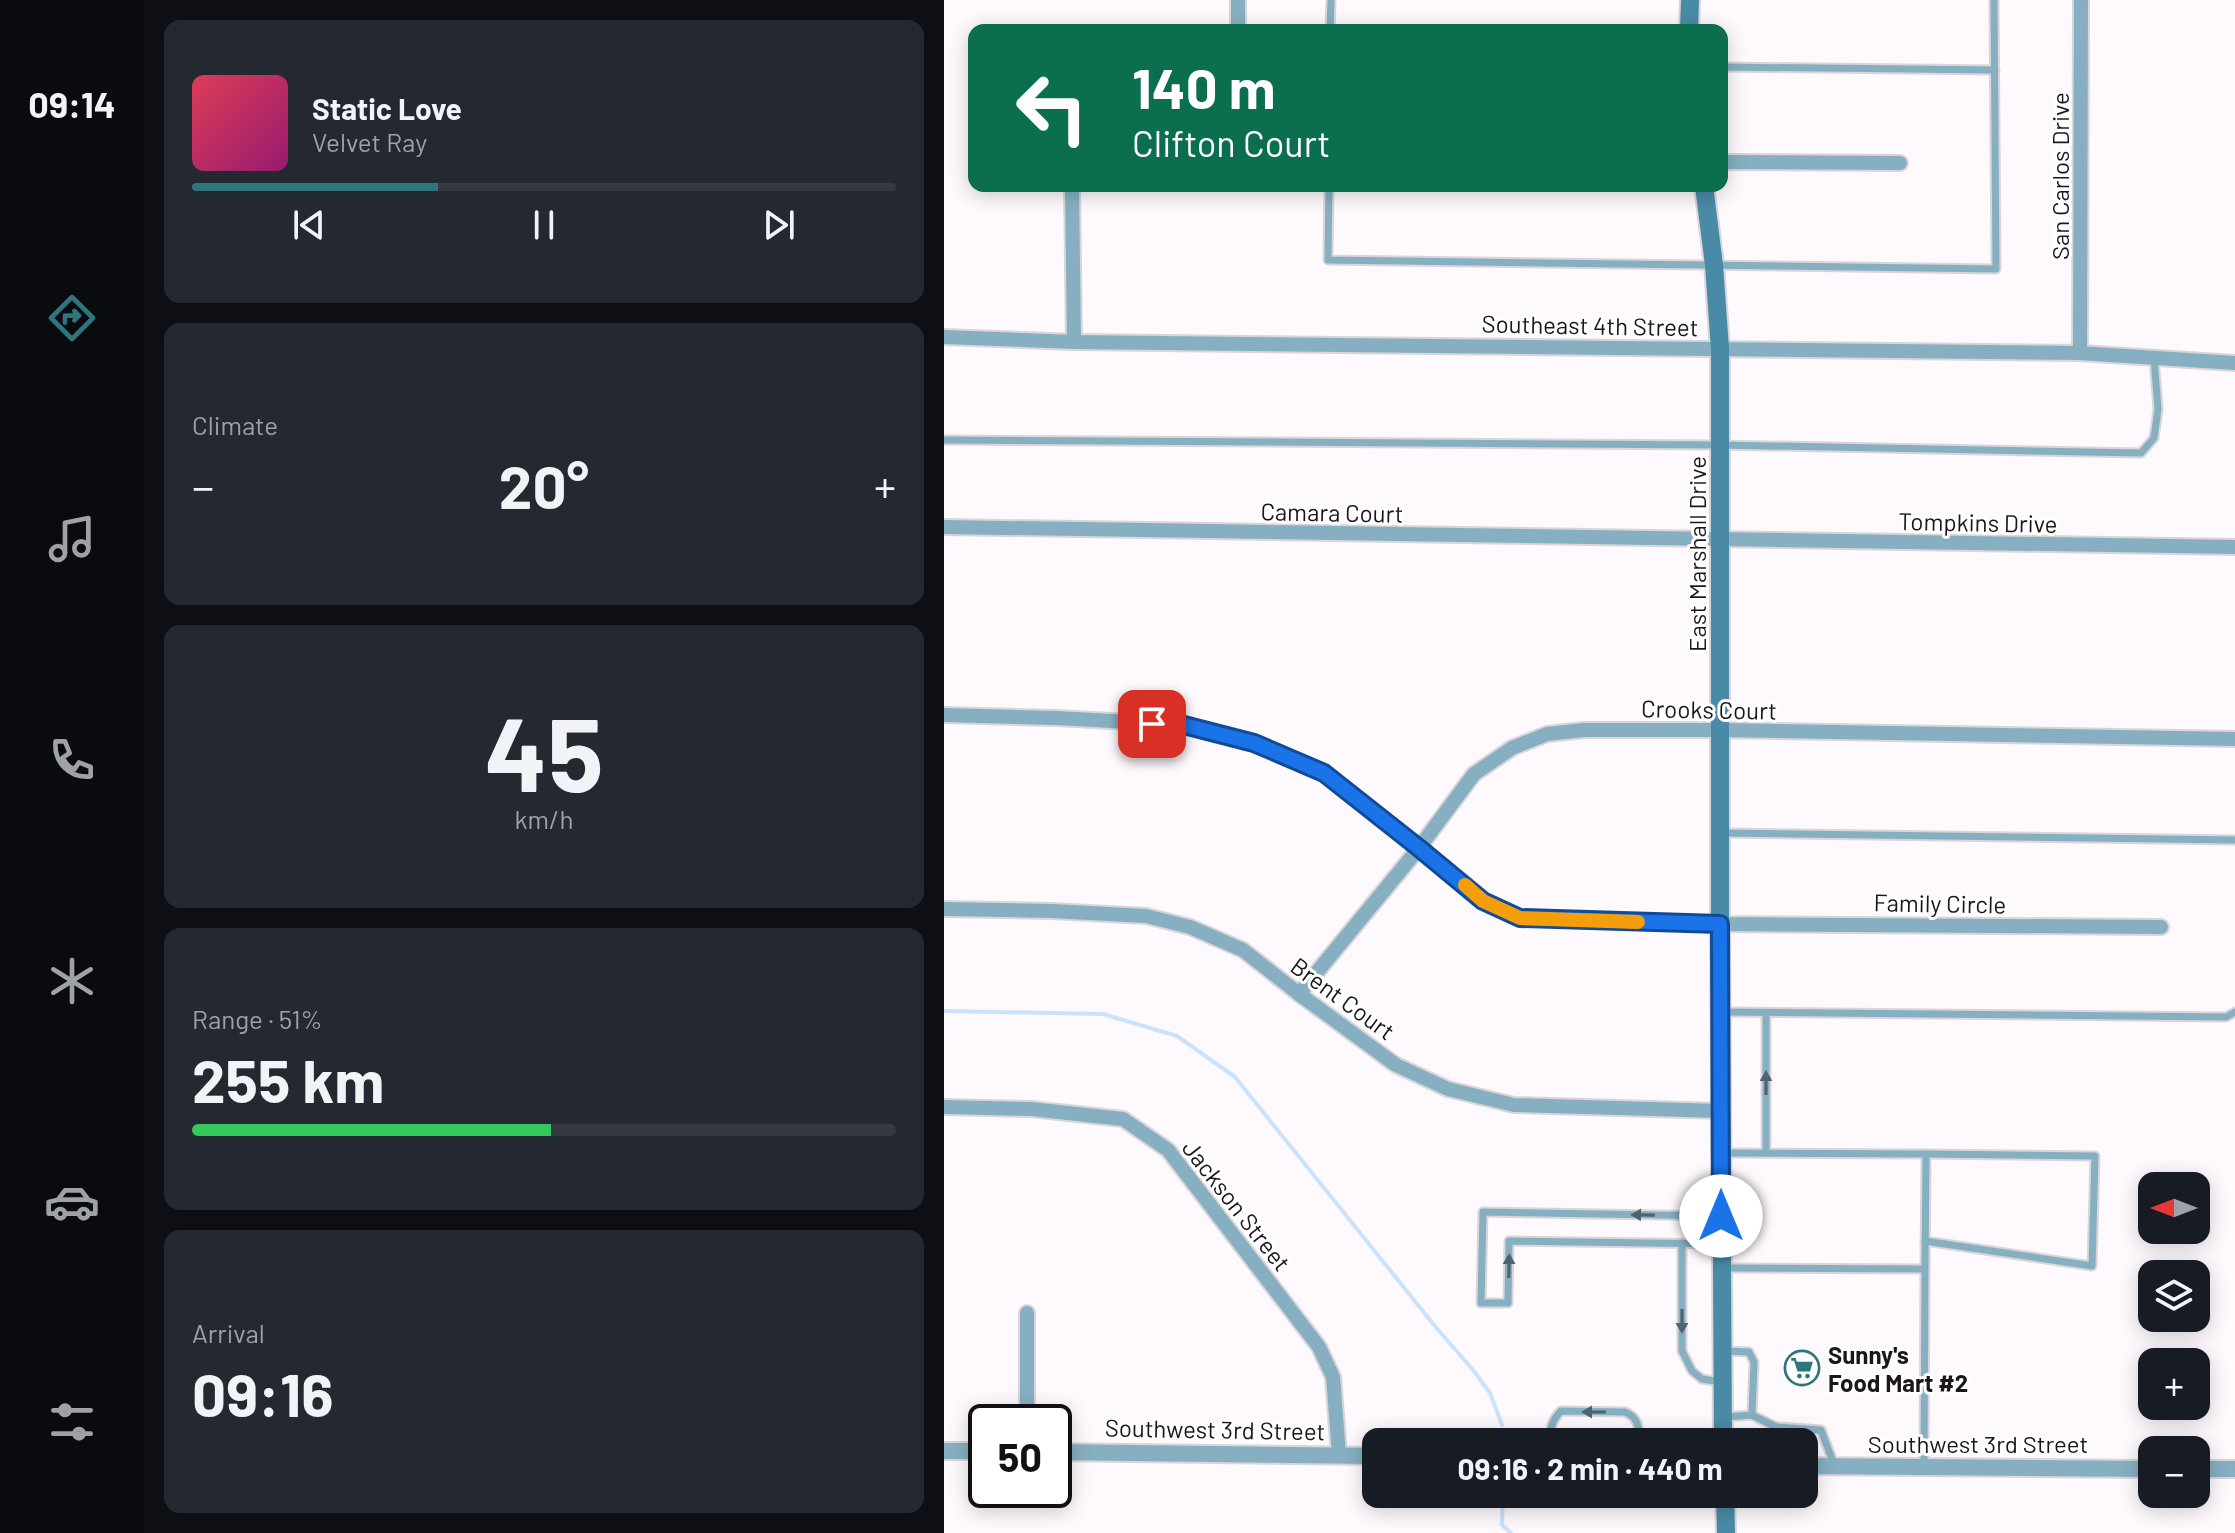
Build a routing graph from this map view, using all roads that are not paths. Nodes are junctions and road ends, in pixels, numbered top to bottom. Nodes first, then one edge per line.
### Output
1 (1238, 0) edge
2 (1331, 0) edge
3 (1690, 0) edge
4 (1994, 0) edge
5 (2081, 0) edge
6 (1238, 24) edge
7 (1330, 24) edge
8 (1689, 24) edge
9 (1728, 67) edge
10 (1995, 70) junction
11 (1728, 162) edge
12 (1900, 163) dead end
13 (1072, 192) edge
14 (1329, 192) edge
15 (1705, 192) edge
16 (1714, 265) junction
17 (944, 337) edge
18 (1074, 342) junction
19 (1720, 349) junction
20 (2080, 353) junction
21 (2154, 358) junction
22 (2235, 363) edge
23 (944, 440) edge
24 (1720, 445) junction
25 (944, 527) edge
26 (1720, 540) junction
27 (2235, 547) edge
28 (944, 715) edge
29 (1720, 730) junction
30 (2235, 739) edge
31 (1720, 833) junction
32 (2235, 840) edge
33 (1419, 848) junction
34 (944, 909) edge
35 (1720, 924) junction
36 (2161, 927) dead end
37 (1299, 994) junction
38 (1720, 1012) junction
39 (2235, 1012) edge
40 (1766, 1013) junction
41 (944, 1107) edge
42 (1721, 1111) junction
43 (1721, 1153) junction
44 (1766, 1153) junction
45 (1926, 1154) junction
46 (1721, 1216) junction
47 (1925, 1241) junction
48 (1682, 1243) junction
49 (1722, 1244) junction
50 (1722, 1268) junction
51 (1925, 1269) junction
52 (1027, 1313) dead end
53 (1722, 1351) junction
54 (1722, 1383) junction
55 (1027, 1404) edge
56 (1752, 1415) junction
57 (1723, 1417) junction
58 (1776, 1427) joint
59 (1550, 1428) edge
60 (1638, 1428) edge
61 (1723, 1428) edge
62 (944, 1451) edge
63 (968, 1451) edge
64 (1072, 1452) edge
65 (1339, 1454) junction
66 (1362, 1455) edge
67 (1818, 1466) edge
68 (1835, 1466) junction
69 (1924, 1467) junction
70 (2138, 1469) edge
71 (2210, 1469) edge
72 (2235, 1469) edge
73 (1725, 1508) edge
74 (1726, 1533) edge

1 - 6 street
2 - 7 lane
3 - 8 main road
4 - 10 lane
5 - 20 street, San Carlos Drive
9 - 10 lane
10 - 16 lane
11 - 12 street
13 - 18 street
14 - 16 lane
15 - 16 main road, East Marshall Drive
16 - 19 main road, East Marshall Drive
17 - 18 street, Southeast 4th Street
18 - 19 street, Southeast 4th Street
19 - 20 street, Southeast 4th Street
19 - 24 main road, East Marshall Drive
20 - 21 street, Southeast 4th Street
21 - 22 street, Southeast 4th Street
21 - 24 lane
23 - 24 lane
24 - 26 main road, East Marshall Drive
25 - 26 street, Camara Court
26 - 27 street, Tompkins Drive
26 - 29 main road, East Marshall Drive
28 - 33 street, Family Circle
29 - 30 street, Crooks Court
29 - 31 main road, East Marshall Drive
29 - 33 street, Crooks Court
31 - 32 lane
31 - 35 main road, East Marshall Drive
33 - 35 street, Family Circle
33 - 37 street, Crooks Court
34 - 37 street, Brent Court
35 - 36 street, Family Circle
35 - 38 main road, East Marshall Drive
37 - 42 street, Brent Court
38 - 40 lane
38 - 42 main road, East Marshall Drive
39 - 40 lane
44 -> 40 lane
41 - 65 street, Jackson Street
42 - 43 main road, East Marshall Drive
43 - 44 lane
43 - 46 main road, East Marshall Drive
44 - 45 lane
45 - 47 lane
45 - 47 lane
46 -> 48 lane
46 - 49 main road, East Marshall Drive
47 - 51 lane
48 - 49 lane
48 -> 54 lane
49 - 50 main road, East Marshall Drive
50 - 51 lane
50 - 53 main road, East Marshall Drive
51 - 69 lane
52 - 55 street
53 - 54 main road, East Marshall Drive
53 - 56 lane
54 - 57 main road, East Marshall Drive
56 - 57 lane
56 - 58 lane
57 - 61 main road, East Marshall Drive
58 - 68 lane
60 -> 59 lane
62 - 63 street
64 - 65 street, Southwest 3rd Street
65 - 66 street, Southwest 3rd Street
67 - 68 street, Southwest 3rd Street
68 - 69 street, Southwest 3rd Street
69 - 70 street, Southwest 3rd Street
71 - 72 street
73 - 74 main road

